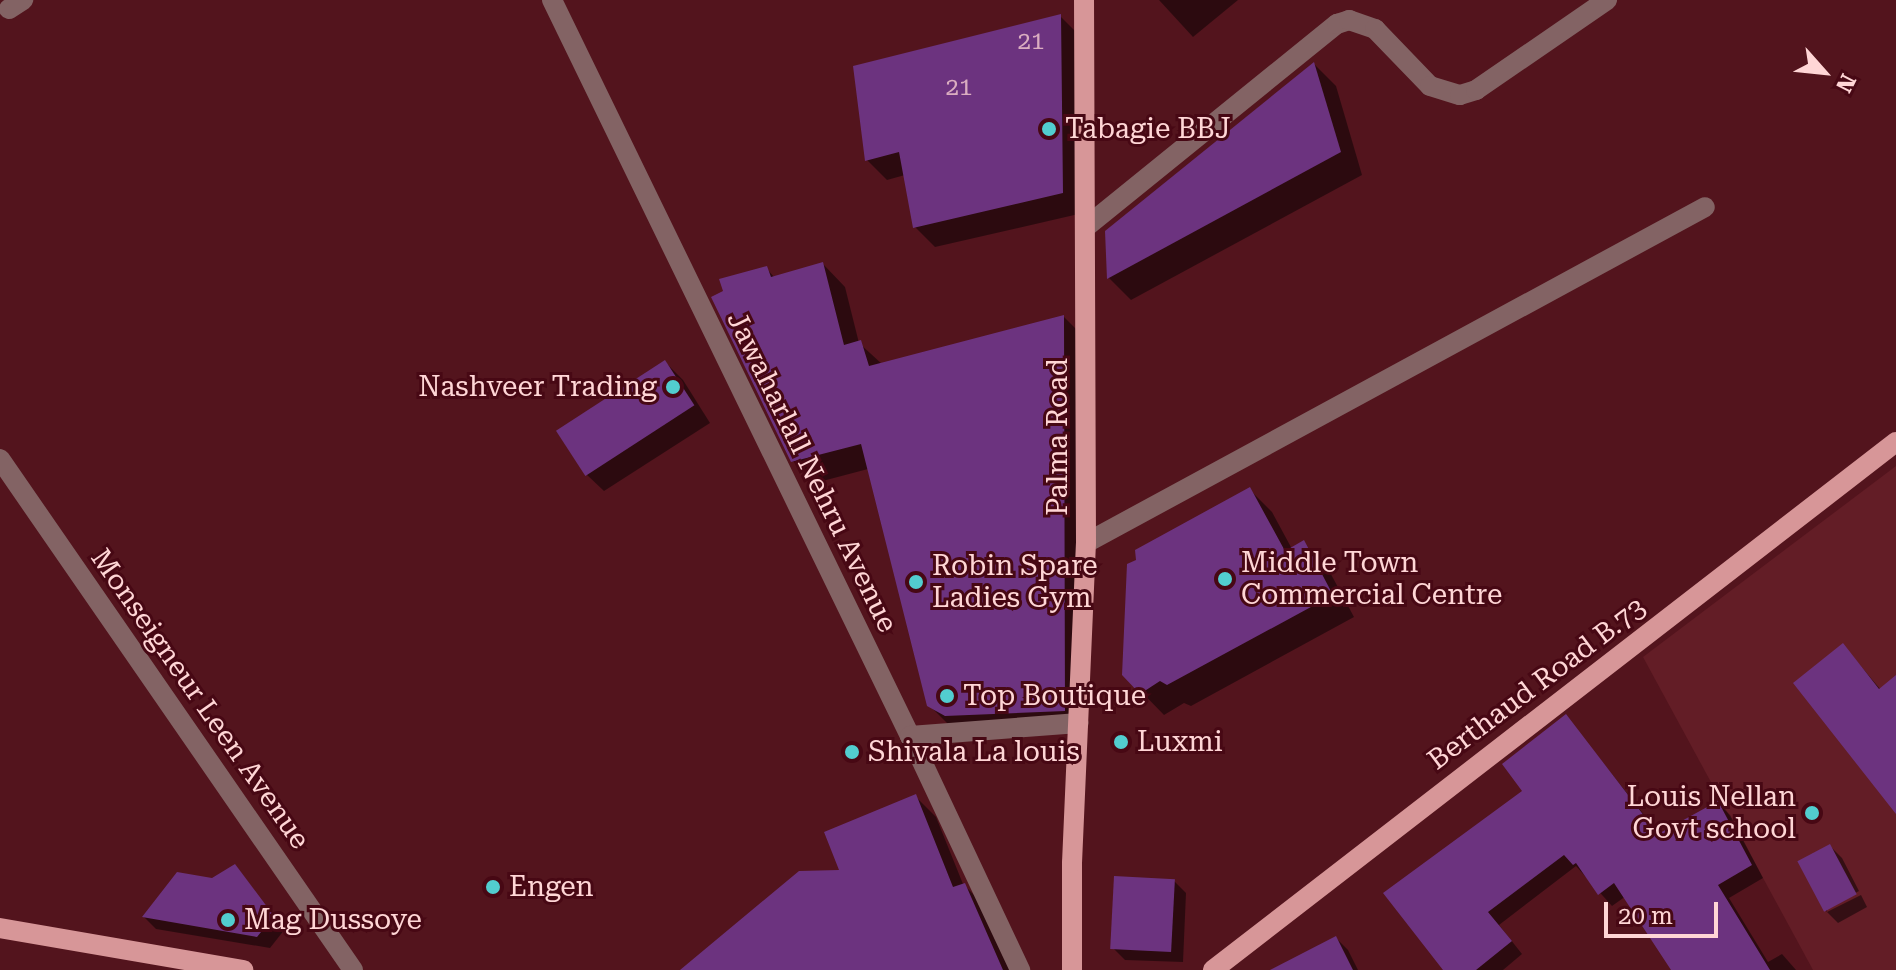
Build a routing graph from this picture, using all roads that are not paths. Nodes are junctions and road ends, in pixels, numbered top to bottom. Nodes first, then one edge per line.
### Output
1 (552, 0) edge
2 (1084, 0) edge
3 (1607, 0) edge
4 (1705, 207) dead end
5 (1086, 227) junction
6 (1896, 442) edge
7 (0, 459) edge
8 (1086, 543) junction
9 (1079, 723) junction
10 (910, 736) junction
11 (0, 928) edge
12 (243, 970) edge
13 (353, 970) edge
14 (1020, 970) edge
15 (1072, 970) edge
16 (1213, 970) edge

1 - 10 street, Jawaharlall Nehru Avenue
2 - 5 main road, Palma Road
3 - 5 street
4 - 8 street
5 - 8 main road, Palma Road
6 - 16 main road, Berthaud Road B.73
7 - 13 street, Monseigneur Leen Avenue
8 - 9 main road, Palma Road
9 - 10 street
9 - 15 main road, Palma Road
10 - 14 street, Jawaharlall Nehru Avenue
11 - 12 main road

